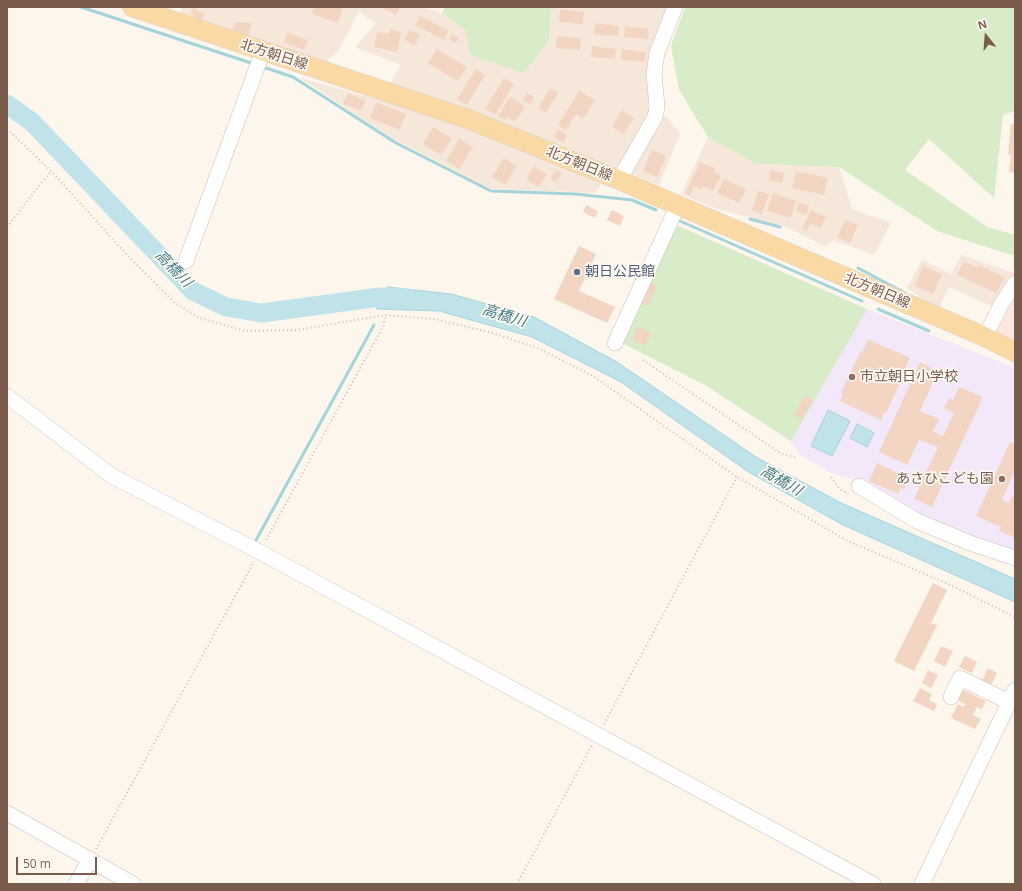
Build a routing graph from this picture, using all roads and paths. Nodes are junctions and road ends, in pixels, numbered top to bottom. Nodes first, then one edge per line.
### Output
1 (132, 7) edge
2 (676, 7) edge
3 (263, 51) junction
4 (51, 171) dead end
5 (620, 180) junction
6 (678, 205) junction
7 (7, 227) edge
8 (186, 261) dead end
9 (1015, 282) edge
10 (984, 337) junction
11 (615, 344) dead end
12 (1015, 352) edge
13 (643, 360) dead end
14 (7, 396) edge
15 (797, 458) dead end
16 (736, 476) junction
17 (859, 486) dead end
18 (260, 552) junction
19 (1015, 558) edge
20 (1015, 617) edge
21 (1012, 696) edge
22 (951, 697) dead end
23 (598, 735) junction
24 (7, 813) edge
25 (90, 859) junction
26 (76, 884) edge
27 (133, 884) edge
28 (517, 884) edge
29 (873, 884) edge
30 (922, 884) edge

1 - 3 main road, 北方朝日線
2 - 5 street
3 - 5 main road, 北方朝日線
3 - 8 street
4 - 7 path
5 - 6 main road, 北方朝日線
6 - 10 main road, 北方朝日線
6 - 11 street
9 - 10 street
10 - 12 main road, 北方朝日線
13 - 15 path
14 - 18 street
16 - 18 path
16 - 20 path
16 - 23 path
17 - 19 street
18 - 23 street
18 - 25 path
21 - 22 street
21 - 30 street
23 - 28 path
23 - 29 street
24 - 25 street
25 - 26 street
25 - 27 street

